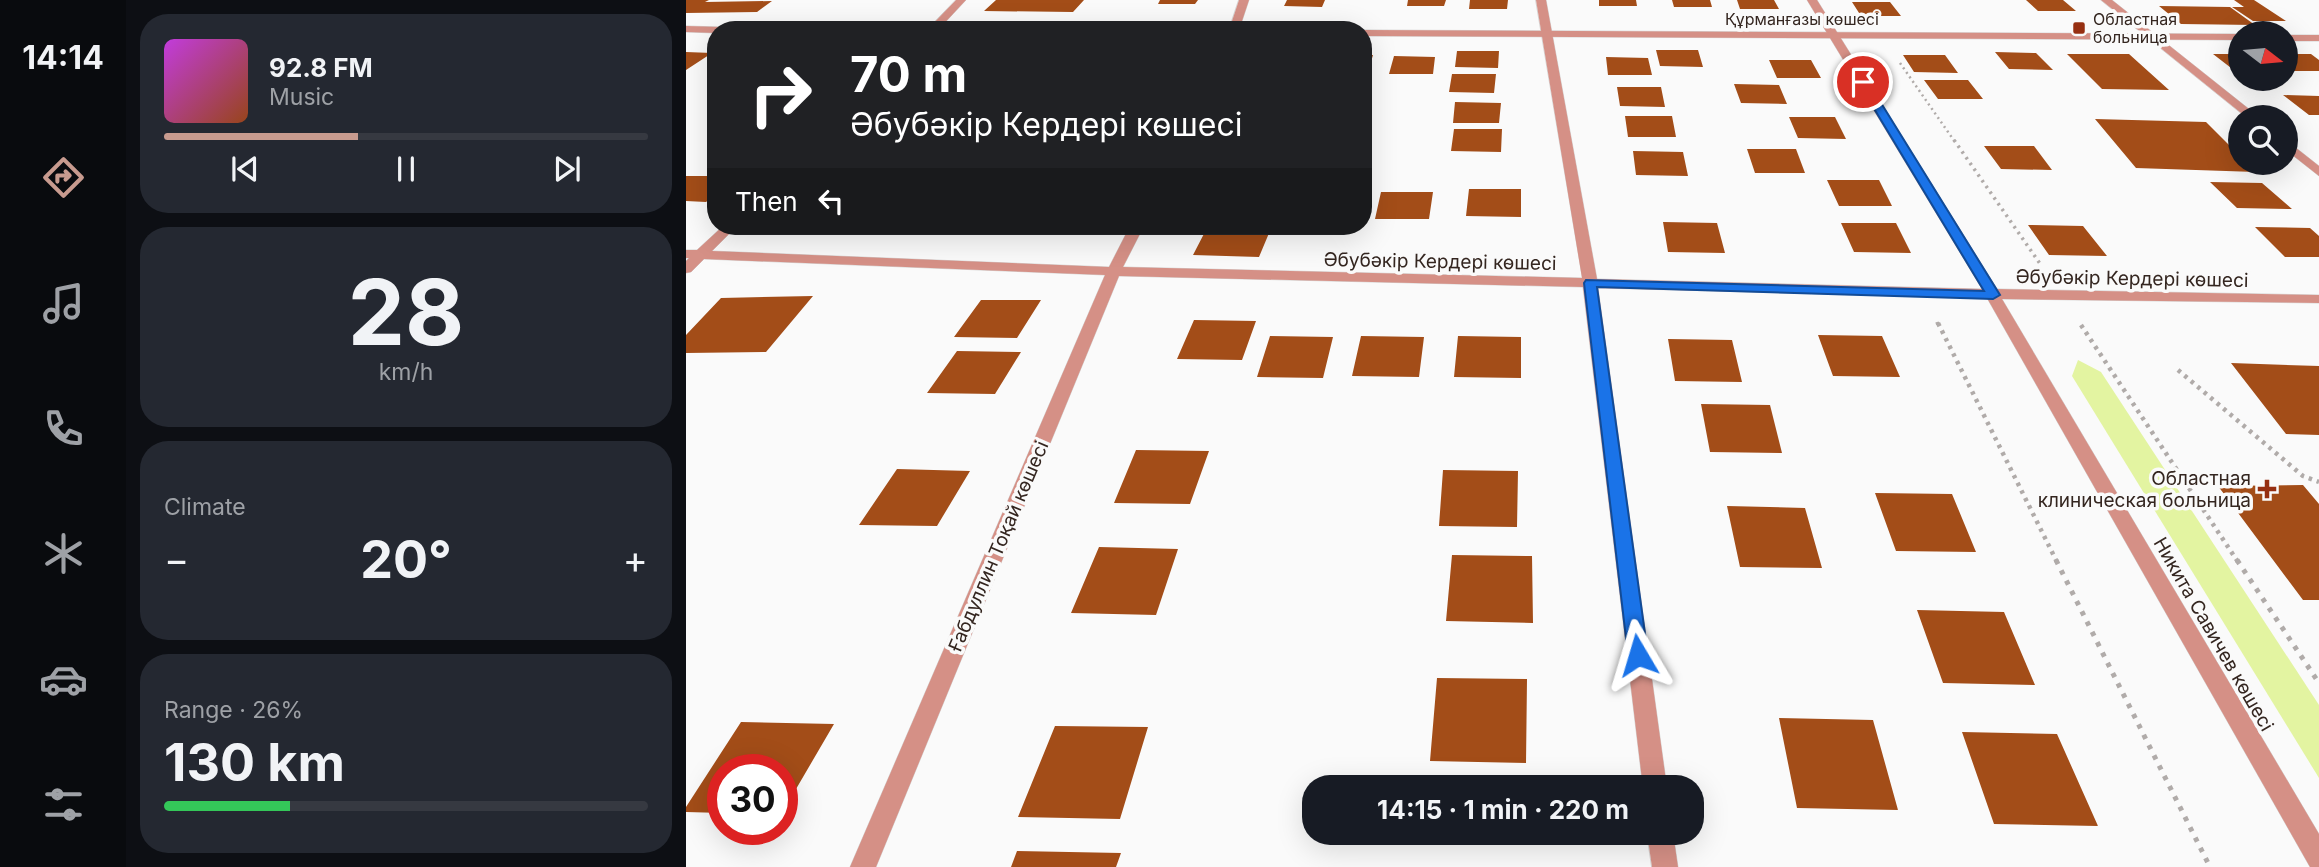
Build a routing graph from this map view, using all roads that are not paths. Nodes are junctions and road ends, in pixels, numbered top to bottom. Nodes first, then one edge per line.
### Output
1 (961, 0) edge
2 (1244, 0) edge
3 (1541, 0) edge
4 (1812, 0) edge
5 (2106, 0) edge
6 (941, 21) edge
7 (1237, 21) edge
8 (686, 29) edge
9 (707, 30) edge
10 (1372, 33) edge
11 (1547, 34) junction
12 (1834, 35) junction
13 (2150, 37) junction
14 (2228, 37) edge
15 (2298, 38) edge
16 (2319, 38) edge
17 (2238, 105) edge
18 (2298, 154) edge
19 (2319, 172) edge
20 (719, 235) edge
21 (1132, 235) edge
22 (693, 255) edge
23 (686, 268) edge
24 (1113, 273) junction
25 (1590, 283) junction
26 (1993, 295) junction
27 (2319, 299) edge
28 (1653, 775) edge
29 (1662, 845) edge
30 (2319, 858) edge
31 (863, 867) edge
32 (1665, 867) edge

1 - 6 street
2 - 7 street
3 - 11 street
4 - 12 street, Никита Савичев көшесі
5 - 13 street
8 - 9 street
10 - 11 street, Құрманғазы көшесі
11 - 12 street, Құрманғазы көшесі
11 - 25 street
12 - 13 street, Құрманғазы көшесі
12 - 26 street, Никита Савичев көшесі
13 - 14 street, Құрманғазы көшесі
13 - 17 street
15 - 16 street
18 - 19 street
20 - 22 street
21 - 24 street, Ғабдуллин Тоқай көшесі
22 - 23 street
22 - 24 street, Әбубәкір Кердері көшесі
24 - 25 street, Әбубәкір Кердері көшесі
24 - 31 street, Ғабдуллин Тоқай көшесі
25 - 26 street, Әбубәкір Кердері көшесі
25 - 28 street
26 - 27 street, Әбубәкір Кердері көшесі
26 - 30 street, Никита Савичев көшесі
29 - 32 street

